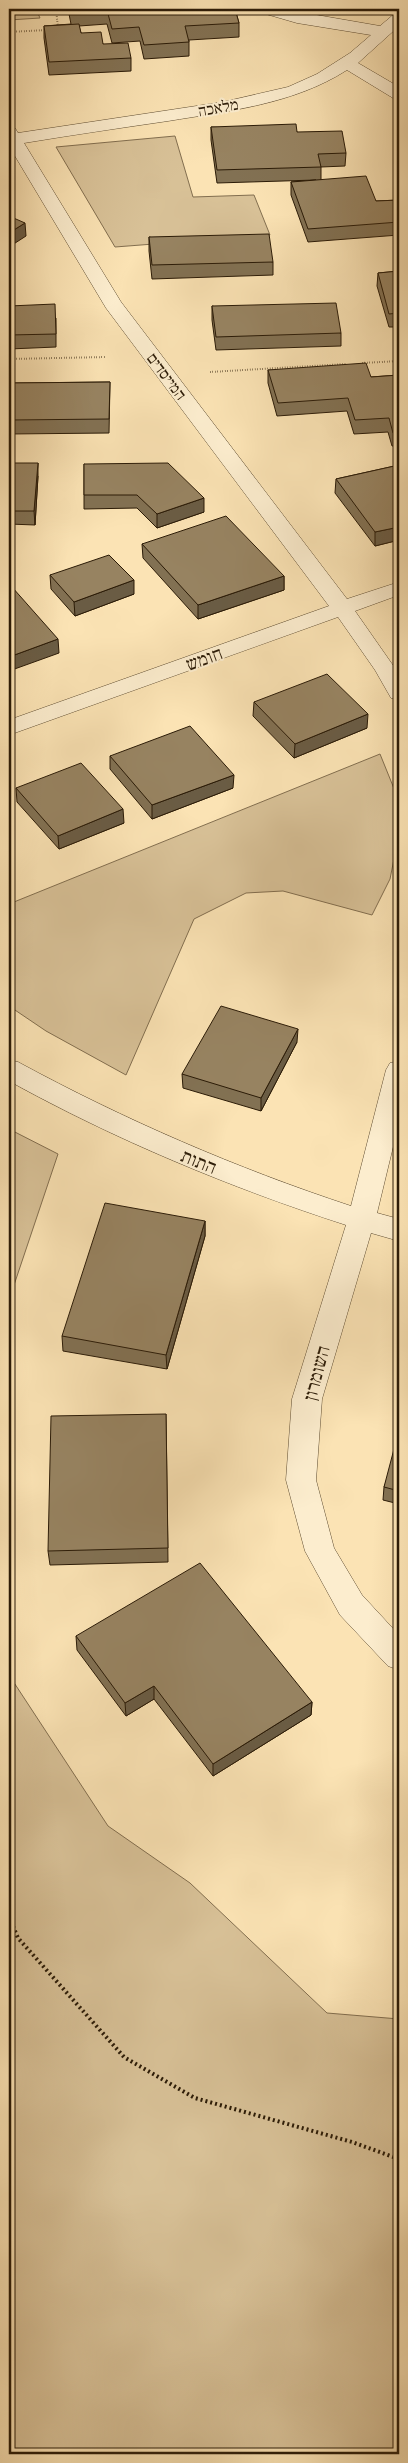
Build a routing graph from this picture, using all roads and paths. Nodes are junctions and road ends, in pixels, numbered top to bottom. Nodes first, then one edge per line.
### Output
1 (56, 9) edge
2 (265, 9) edge
3 (399, 18) edge
4 (58, 29) edge
5 (49, 30) edge
6 (9, 32) edge
7 (385, 32) junction
8 (346, 63) junction
9 (399, 94) edge
10 (11, 135) edge
11 (152, 355) junction
12 (9, 359) edge
13 (399, 361) edge
14 (360, 363) edge
15 (351, 364) edge
16 (166, 374) junction
17 (399, 588) edge
18 (342, 608) junction
19 (399, 693) edge
20 (9, 728) edge
21 (9, 1069) edge
22 (399, 1070) edge
23 (361, 1221) junction
24 (399, 1230) edge
25 (399, 1656) edge
26 (9, 1917) edge
27 (399, 2159) edge

1 - 4 path
2 - 7 street
3 - 7 street, מלאכה
5 - 6 path
7 - 8 street, מלאכה
8 - 9 street
8 - 10 street, מלאכה
10 - 11 street, המייסדים
11 - 12 path
11 - 16 street, המייסדים
13 - 14 path
15 - 16 path
16 - 18 street, המייסדים
17 - 18 street, חומש
18 - 19 street
18 - 20 street, חומש
21 - 23 street, התות
22 - 23 street, השומרון
23 - 24 street, התות
23 - 25 street, השומרון
26 - 27 path

